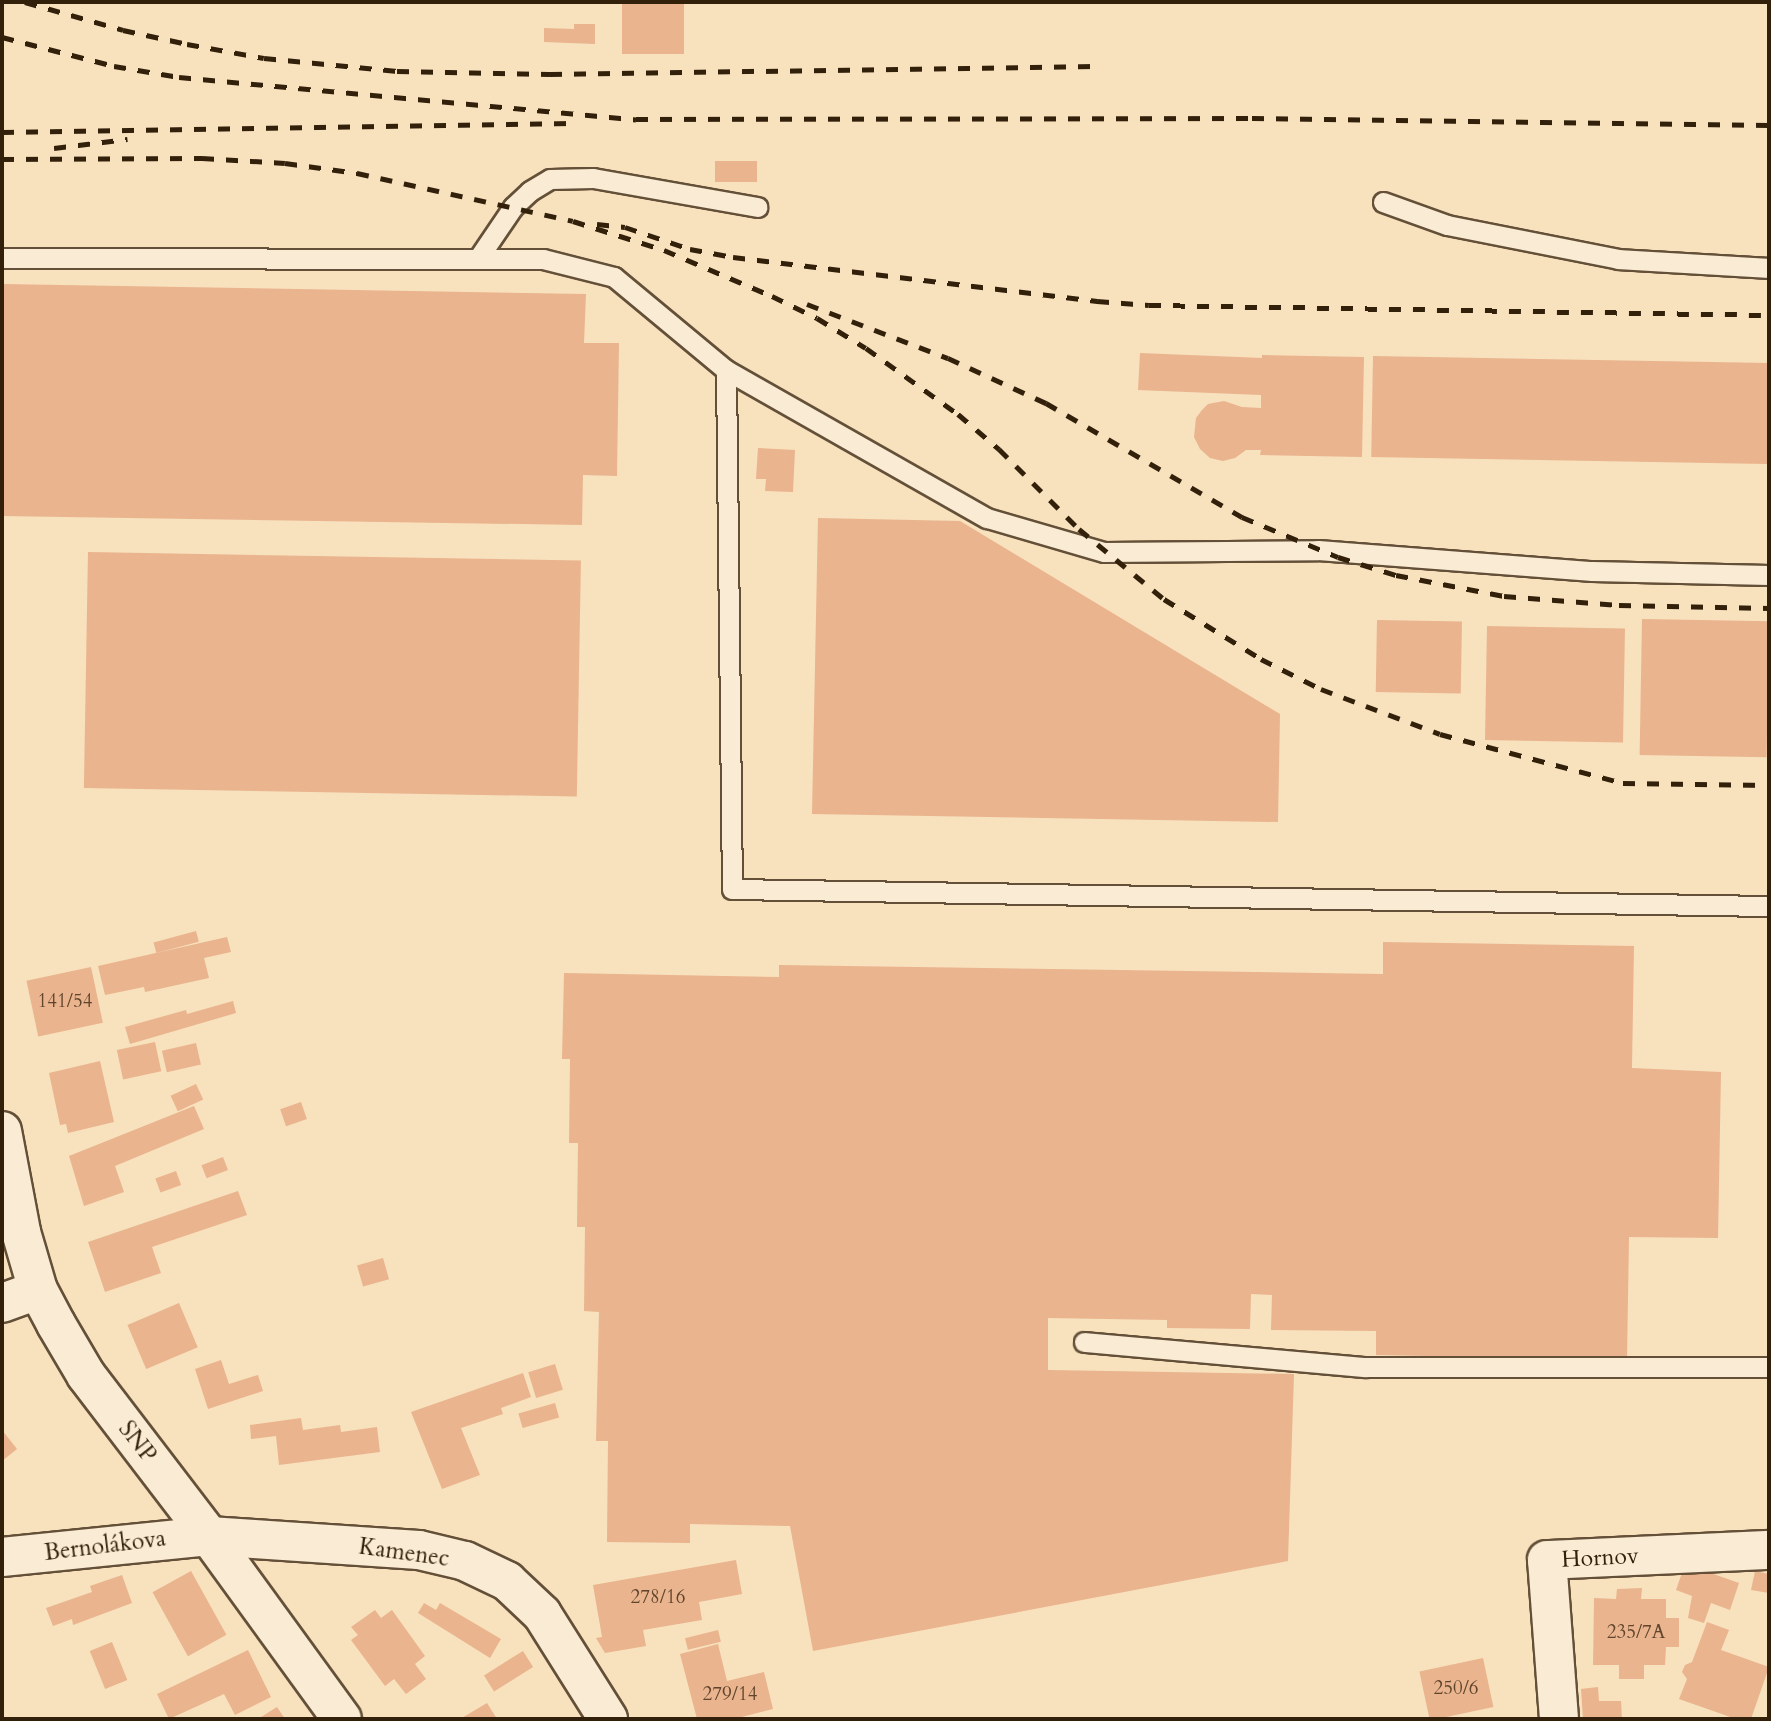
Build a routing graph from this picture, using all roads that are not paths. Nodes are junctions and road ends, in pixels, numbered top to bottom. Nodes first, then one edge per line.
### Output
1 (1383, 202) dead end
2 (757, 207) dead end
3 (479, 257) junction
4 (2, 258) edge
5 (1769, 268) edge
6 (726, 370) junction
7 (1769, 575) edge
8 (1769, 906) edge
9 (2, 1131) edge
10 (38, 1290) junction
11 (2, 1303) edge
12 (1084, 1342) dead end
13 (1769, 1367) edge
14 (209, 1536) junction
15 (1769, 1550) edge
16 (2, 1558) edge
17 (342, 1719) edge
18 (608, 1719) edge
19 (1559, 1719) edge

1 - 5 lane
2 - 3 lane
3 - 4 lane
3 - 6 lane
6 - 7 lane
6 - 8 lane
9 - 10 street, SNP
10 - 11 street
10 - 14 street, SNP
12 - 13 lane
14 - 16 street, Bernolákova
14 - 17 street, SNP
14 - 18 street, Kamenec
15 - 19 street, Hornov

